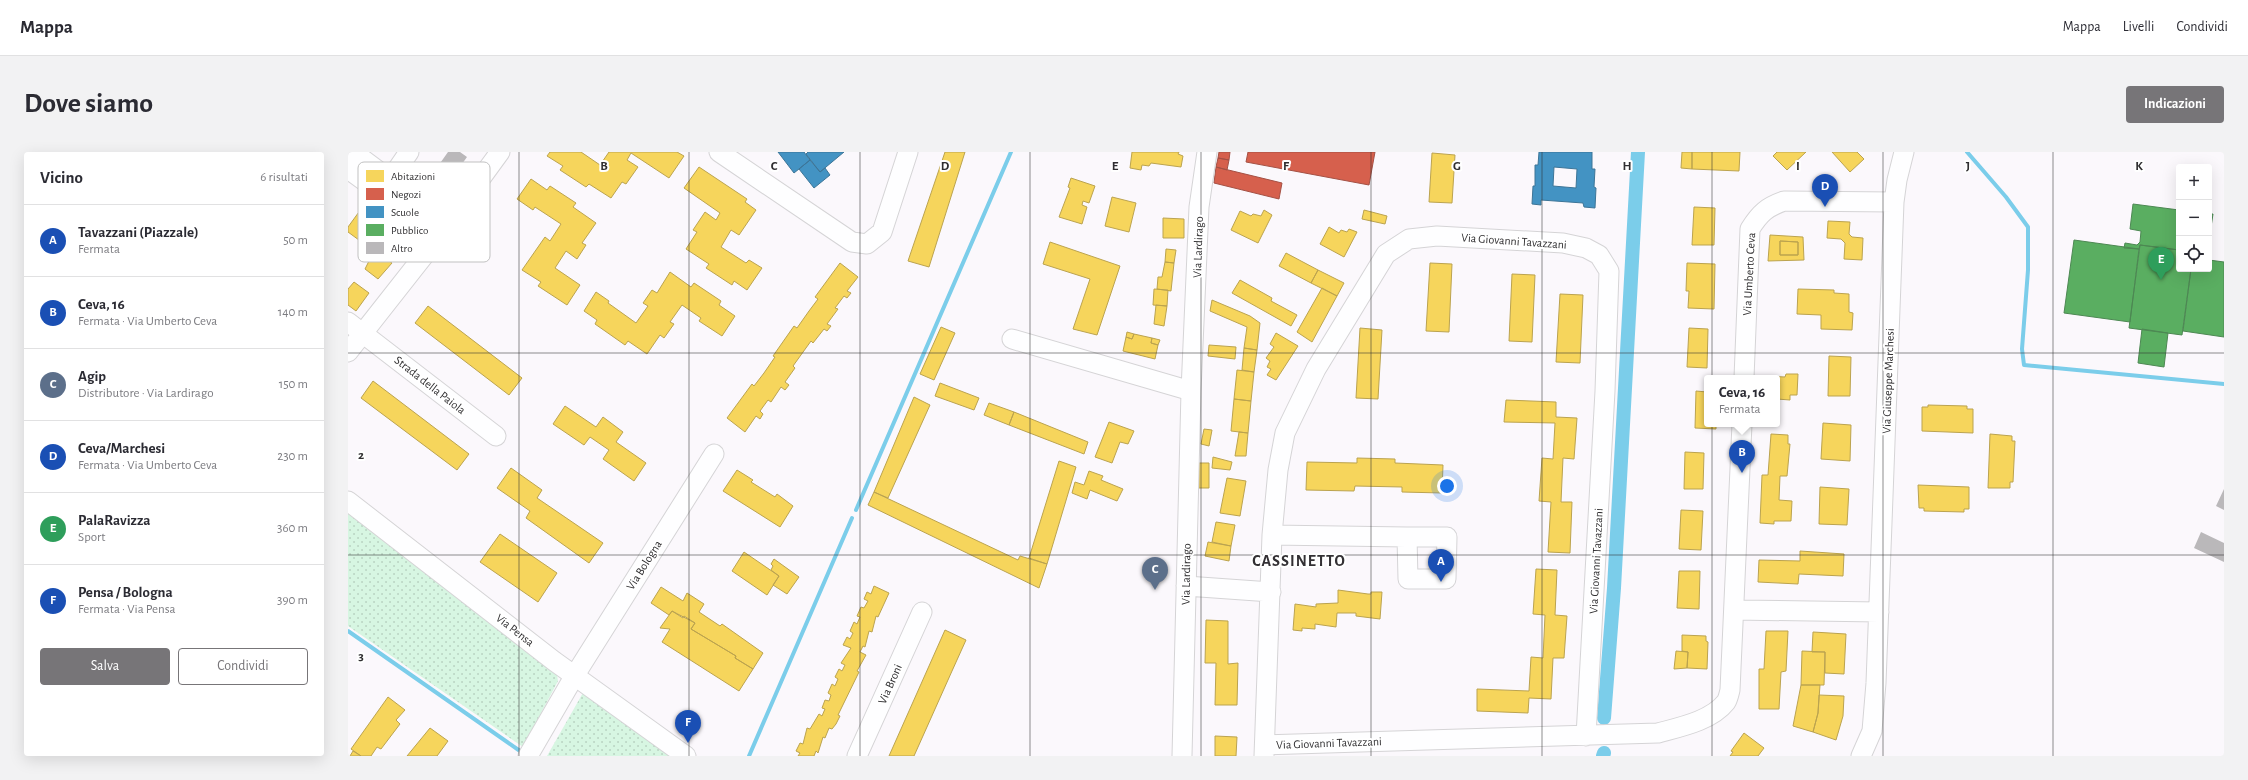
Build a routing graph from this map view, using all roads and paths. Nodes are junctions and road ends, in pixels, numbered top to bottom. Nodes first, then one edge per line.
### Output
1 (353, 152) edge
2 (409, 152) edge
3 (500, 152) edge
4 (719, 152) edge
5 (908, 152) edge
6 (1207, 152) edge
7 (1904, 152) edge
8 (363, 162) edge
9 (402, 162) edge
10 (490, 166) edge
11 (348, 169) edge
12 (358, 173) edge
13 (1894, 202) junction
14 (418, 262) edge
15 (348, 322) edge
16 (363, 333) junction
17 (1012, 339) dead end
18 (348, 352) edge
19 (1744, 375) edge
20 (1191, 391) junction
21 (1742, 427) edge
22 (496, 436) dead end
23 (714, 454) dead end
24 (348, 501) edge
25 (1272, 534) junction
26 (1408, 537) dead end
27 (1186, 586) junction
28 (1271, 592) junction
29 (1735, 610) junction
30 (922, 612) dead end
31 (1879, 612) junction
32 (575, 675) junction
33 (1586, 736) junction
34 (1264, 750) edge
35 (528, 756) edge
36 (686, 756) edge
37 (857, 756) edge
38 (1182, 756) edge
39 (1861, 756) edge

1 - 8 street
2 - 9 street
3 - 10 street
4 - 5 street
6 - 20 street, Via Lardirago
7 - 13 street, Via Giuseppe Marchesi
11 - 12 street
13 - 19 street, Via Umberto Ceva
13 - 31 street, Via Giuseppe Marchesi
14 - 16 street
15 - 16 street, Strada della Paiola
16 - 18 street
16 - 22 street, Strada della Paiola
17 - 20 street
20 - 27 street, Via Lardirago
21 - 29 street
23 - 32 street, Via Bologna
24 - 32 street, Via Pensa
25 - 26 street
25 - 28 street, Via Giovanni Tavazzani
25 - 33 street, Via Giovanni Tavazzani
27 - 28 street
27 - 38 street, Via Lardirago
28 - 34 street, Via Giovanni Tavazzani
29 - 31 street
29 - 33 street, Via Giovanni Tavazzani
30 - 37 street, Via Broni
31 - 39 street, Via Giuseppe Marchesi
32 - 35 street, Via Bologna
32 - 36 street, Via Pensa
33 - 34 street, Via Giovanni Tavazzani

